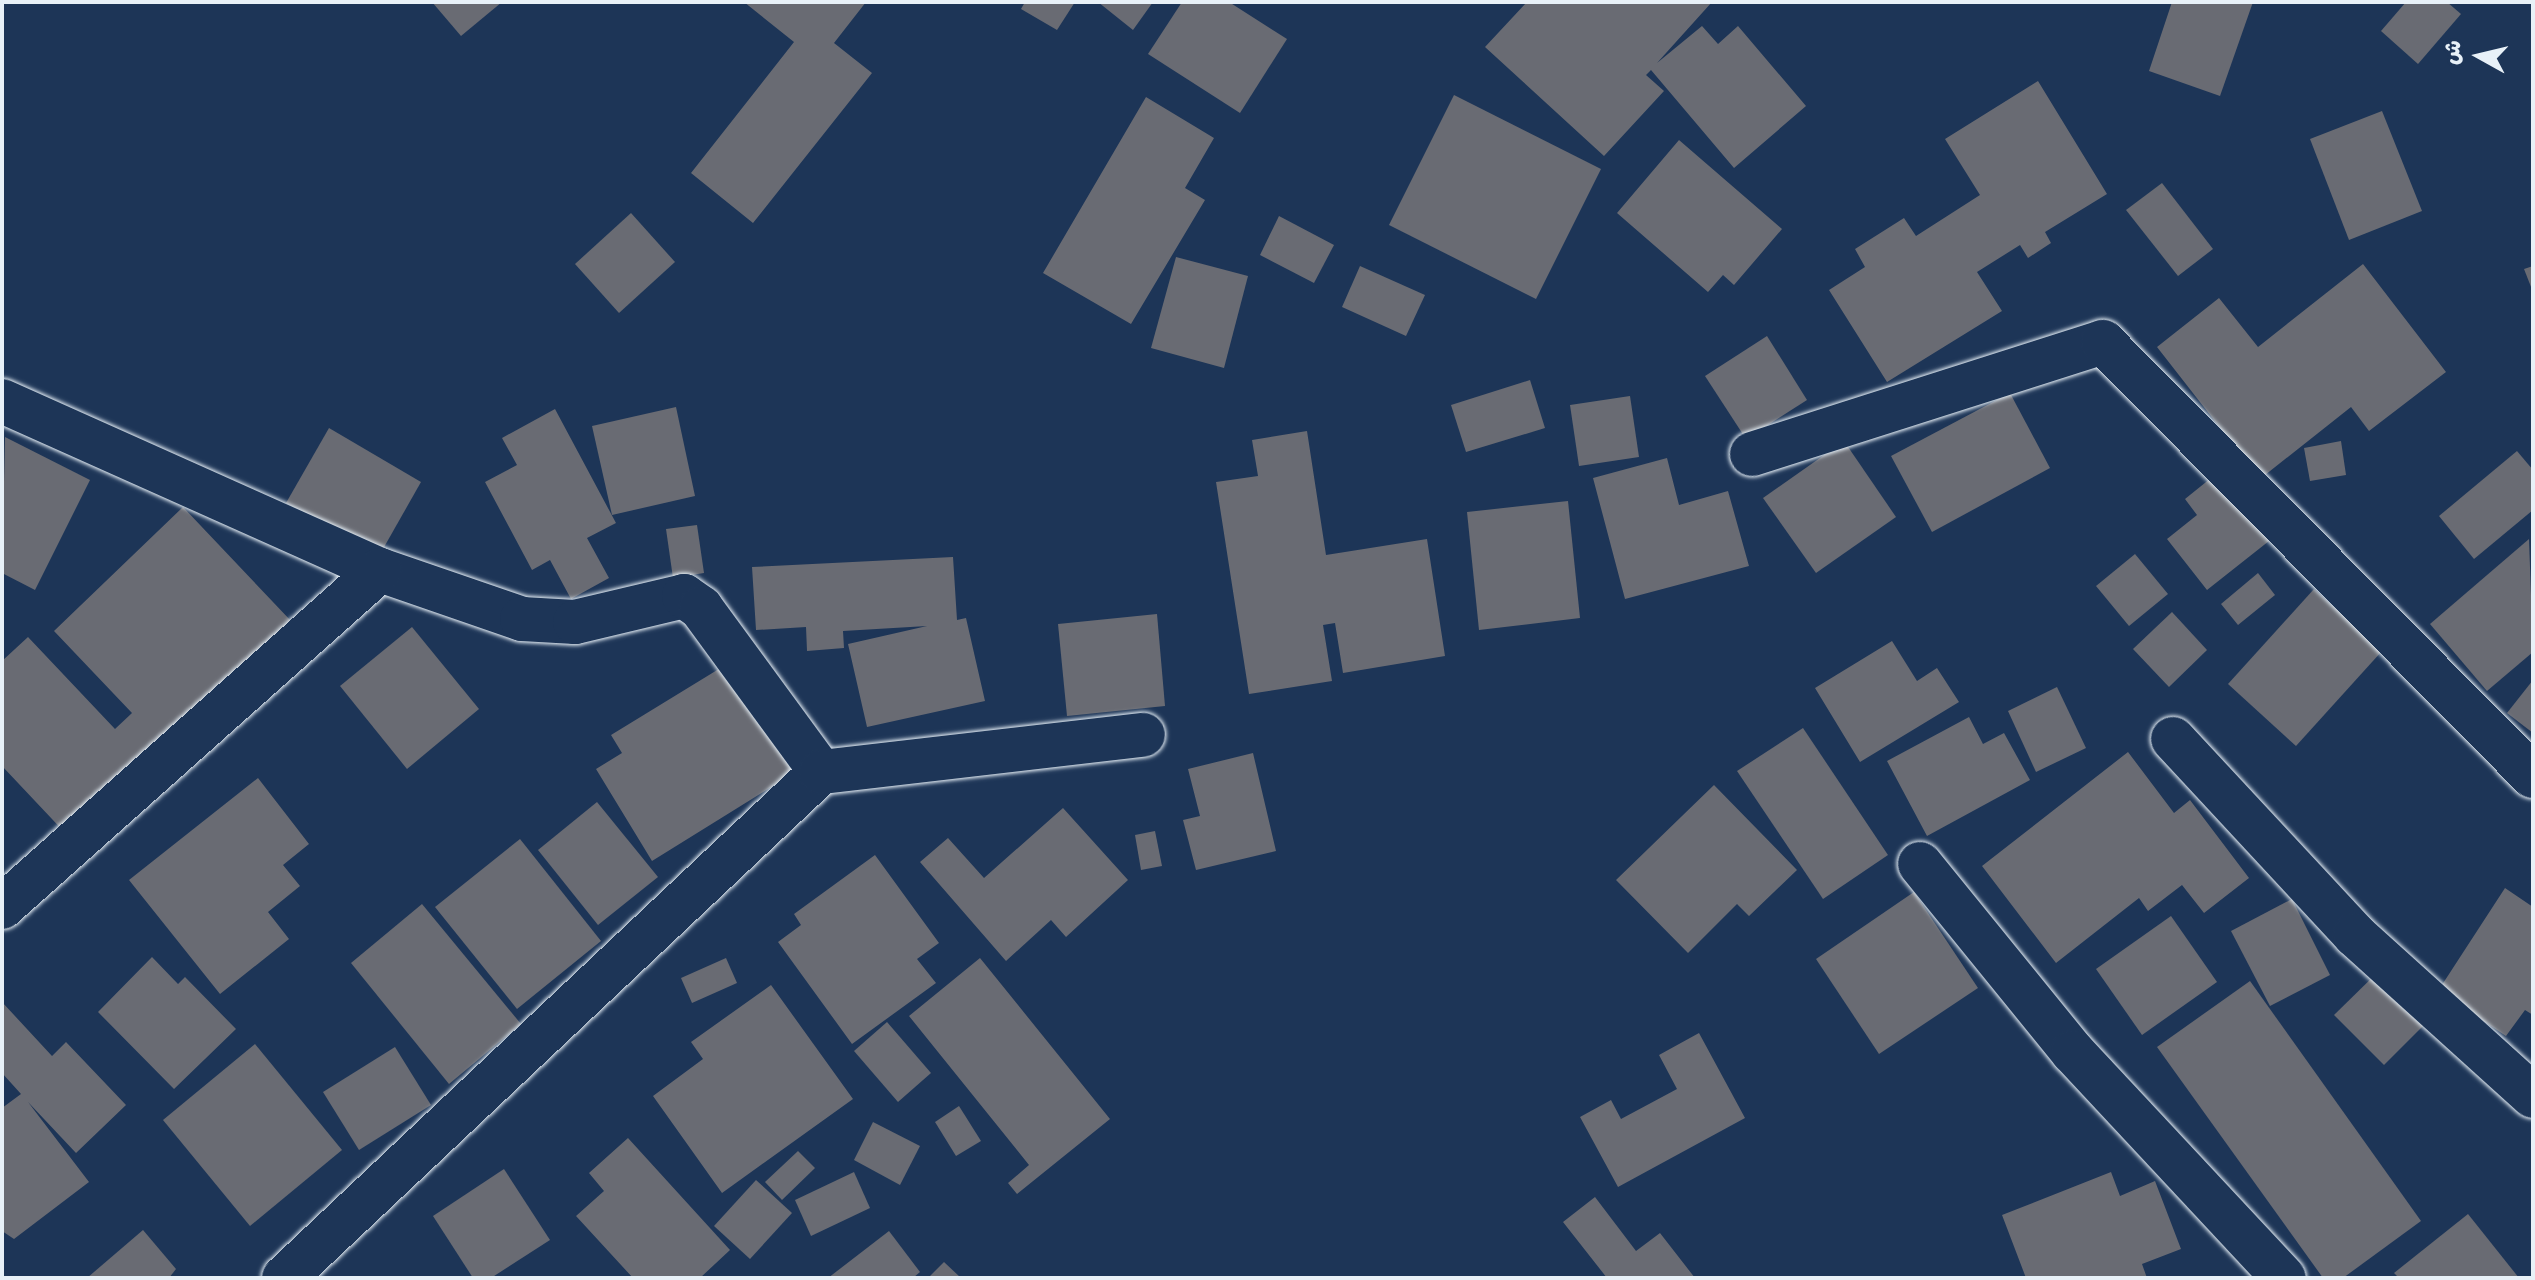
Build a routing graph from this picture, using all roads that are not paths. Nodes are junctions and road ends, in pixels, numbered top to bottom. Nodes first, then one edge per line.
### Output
1 (2, 401) edge
2 (1752, 454) dead end
3 (380, 570) junction
4 (1143, 735) dead end
5 (2173, 739) dead end
6 (821, 772) junction
7 (2533, 776) edge
8 (1920, 864) dead end
9 (2, 907) edge
10 (2533, 1096) edge
11 (284, 1278) edge
12 (2284, 1278) edge

1 - 3 street
2 - 7 street
3 - 6 street
3 - 9 street
4 - 6 street
5 - 10 street
6 - 11 street
8 - 12 street

